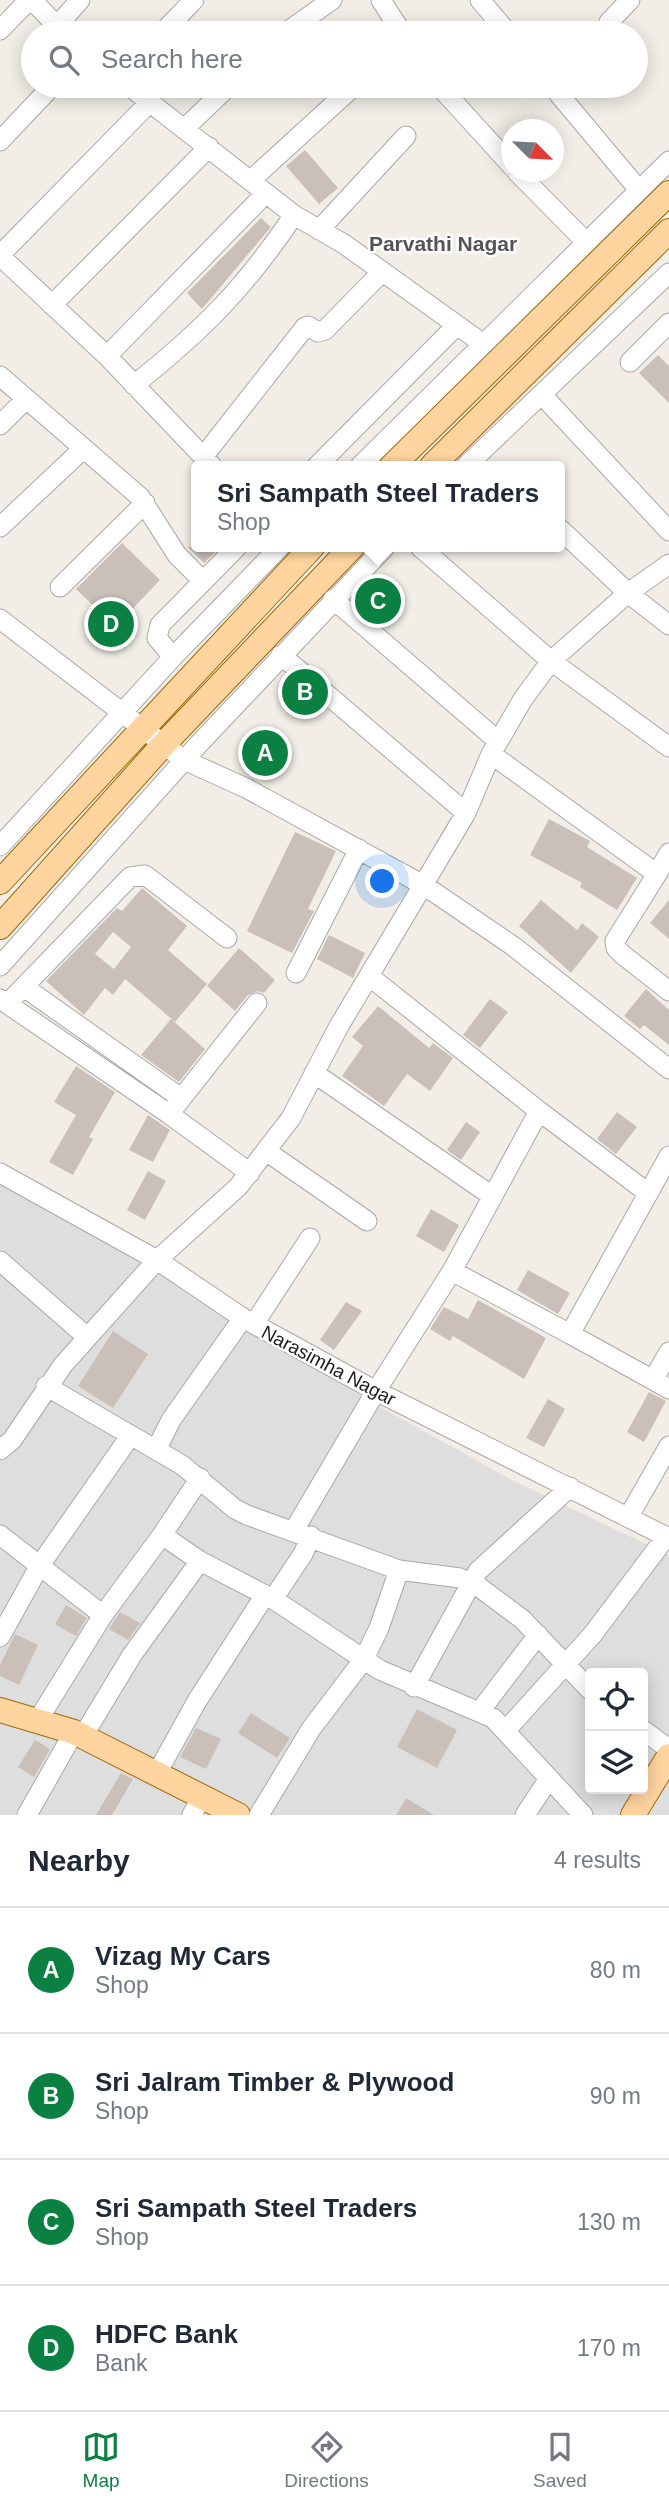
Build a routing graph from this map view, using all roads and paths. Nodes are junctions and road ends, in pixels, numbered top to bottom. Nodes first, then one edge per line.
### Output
1 (30, 0) edge
2 (80, 0) edge
3 (194, 0) edge
4 (331, 0) edge
5 (381, 0) edge
6 (480, 0) edge
7 (630, 0) edge
8 (52, 21) edge
9 (67, 21) edge
10 (174, 21) edge
11 (302, 21) edge
12 (394, 21) edge
13 (498, 21) edge
14 (610, 21) edge
15 (0, 30) edge
16 (41, 98) edge
17 (145, 98) edge
18 (216, 98) edge
19 (341, 98) edge
20 (450, 98) edge
21 (562, 98) edge
22 (150, 102) junction
23 (184, 128) junction
24 (406, 136) dead end
25 (0, 141) edge
26 (209, 147) junction
27 (501, 154) edge
28 (669, 161) edge
29 (251, 180) junction
30 (527, 182) edge
31 (639, 190) junction
32 (266, 193) junction
33 (669, 193) edge
34 (294, 215) junction
35 (319, 230) junction
36 (669, 231) edge
37 (586, 242) junction
38 (0, 256) edge
39 (382, 272) junction
40 (669, 273) edge
41 (52, 305) junction
42 (669, 323) edge
43 (457, 325) junction
44 (482, 343) junction
45 (107, 356) junction
46 (630, 362) dead end
47 (0, 376) edge
48 (134, 385) junction
49 (542, 395) junction
50 (26, 399) junction
51 (0, 425) edge
52 (83, 449) junction
53 (473, 459) edge
54 (207, 461) edge
55 (322, 461) edge
56 (365, 461) edge
57 (397, 461) edge
58 (437, 461) edge
59 (145, 503) junction
60 (0, 527) edge
61 (669, 531) edge
62 (565, 533) edge
63 (232, 552) edge
64 (276, 552) edge
65 (307, 552) edge
66 (347, 552) edge
67 (380, 552) edge
68 (426, 552) edge
69 (669, 564) edge
70 (203, 581) junction
71 (60, 587) dead end
72 (628, 593) junction
73 (332, 599) junction
74 (0, 619) edge
75 (669, 625) edge
76 (281, 654) junction
77 (173, 657) junction
78 (551, 661) junction
79 (132, 719) junction
80 (163, 745) junction
81 (494, 747) junction
82 (669, 747) edge
83 (184, 760) junction
84 (466, 813) junction
85 (0, 846) edge
86 (359, 849) junction
87 (669, 853) edge
88 (657, 874) junction
89 (0, 882) edge
90 (425, 886) junction
91 (0, 926) edge
92 (228, 938) dead end
93 (0, 966) edge
94 (296, 973) dead end
95 (369, 976) junction
96 (24, 987) junction
97 (669, 990) edge
98 (3, 1002) edge
99 (257, 1003) dead end
100 (669, 1069) edge
101 (314, 1073) junction
102 (181, 1098) junction
103 (539, 1111) junction
104 (169, 1114) junction
105 (266, 1151) junction
106 (669, 1156) edge
107 (0, 1173) edge
108 (250, 1173) junction
109 (648, 1193) junction
110 (492, 1196) junction
111 (367, 1221) dead end
112 (310, 1238) dead end
113 (158, 1260) junction
114 (0, 1261) edge
115 (452, 1271) junction
116 (248, 1321) junction
117 (570, 1334) junction
118 (88, 1337) junction
119 (669, 1352) edge
120 (661, 1385) edge
121 (46, 1386) junction
122 (376, 1391) junction
123 (131, 1435) junction
124 (669, 1446) edge
125 (0, 1450) edge
126 (156, 1450) junction
127 (200, 1478) junction
128 (570, 1487) junction
129 (629, 1516) junction
130 (302, 1534) junction
131 (0, 1535) edge
132 (162, 1535) junction
133 (668, 1537) edge
134 (200, 1561) junction
135 (40, 1565) junction
136 (399, 1570) junction
137 (470, 1582) junction
138 (269, 1597) junction
139 (103, 1615) junction
140 (538, 1636) junction
141 (0, 1637) edge
142 (364, 1659) junction
143 (565, 1665) junction
144 (585, 1685) edge
145 (414, 1687) junction
146 (0, 1710) edge
147 (480, 1712) junction
148 (38, 1720) junction
149 (506, 1731) junction
150 (644, 1731) edge
151 (78, 1734) junction
152 (669, 1749) edge
153 (669, 1756) edge
154 (157, 1773) junction
155 (548, 1780) junction
156 (197, 1806) edge
157 (27, 1815) edge
158 (237, 1815) edge
159 (259, 1815) edge
160 (525, 1815) edge
161 (583, 1815) edge
162 (633, 1815) edge

1 - 8 street
1 - 15 street
2 - 9 street
3 - 10 street
4 - 11 street
5 - 12 street
6 - 13 street
7 - 14 street
16 - 25 street
17 - 22 street
18 - 23 street
19 - 29 street
20 - 27 street
21 - 31 street
22 - 23 street
22 - 38 street
23 - 26 street
24 - 35 street
26 - 29 street
26 - 41 street
28 - 31 street
29 - 32 street
30 - 37 street
31 - 37 street
32 - 34 street
32 - 45 street
33 - 57 main road
34 - 35 street
34 - 48 street
35 - 39 street
36 - 58 main road
37 - 44 street
38 - 41 street
39 - 43 street
39 - 54 street
40 - 49 street
41 - 45 street
42 - 46 street
43 - 44 street
43 - 55 street
44 - 56 street
45 - 48 street
47 - 50 street
48 - 54 street
49 - 53 street
49 - 61 street
50 - 51 street
50 - 52 street
52 - 59 street
52 - 60 street
59 - 70 street
59 - 71 street
62 - 72 street
63 - 70 street
64 - 77 street
65 - 79 main road
66 - 80 main road
67 - 73 street
68 - 78 street
69 - 72 street
70 - 77 street
72 - 75 street
72 - 78 street
73 - 76 street
73 - 81 street
74 - 79 street
76 - 83 street
76 - 84 street
77 - 79 street
78 - 81 street
78 - 82 street
79 - 80 street
79 - 85 street
79 - 89 main road
80 - 83 street
80 - 91 main road
81 - 84 street
81 - 88 street
83 - 86 street
83 - 93 street
84 - 90 street
86 - 90 street
86 - 94 street
87 - 88 street
88 - 97 street
90 - 95 street
90 - 100 street
92 - 96 street
95 - 101 street
95 - 103 street
96 - 98 street
96 - 102 street
98 - 104 street
99 - 102 street
101 - 105 street
101 - 110 street
102 - 104 street
103 - 109 street
103 - 110 street
104 - 108 street
105 - 108 street
105 - 111 street
106 - 109 street
107 - 113 street, Narasimha Nagar
108 - 113 street
109 - 117 street
110 - 115 street
112 - 116 street
113 - 116 street, Narasimha Nagar
113 - 118 street
114 - 118 street
115 - 117 street
115 - 122 street
116 - 122 street, Narasimha Nagar
116 - 126 street
117 - 120 street
118 - 121 street
119 - 120 street
121 - 123 street
121 - 125 street
122 - 128 street, Narasimha Nagar
122 - 130 street
123 - 126 street
123 - 135 street
124 - 129 street
126 - 127 street
127 - 130 street
127 - 132 street
128 - 129 street, Narasimha Nagar
128 - 137 street
129 - 133 street, Narasimha Nagar
130 - 136 street
130 - 138 street
131 - 135 street
132 - 134 street
132 - 139 street
133 - 143 street
134 - 138 street
134 - 151 street
135 - 139 street
135 - 141 street
136 - 137 street
136 - 142 street
137 - 140 street
137 - 145 street
138 - 142 street
138 - 154 street
139 - 148 street
140 - 143 street
140 - 147 street
142 - 145 street
142 - 159 street
143 - 144 street
143 - 149 street
145 - 147 street
146 - 148 main road
147 - 149 street
148 - 151 main road
149 - 155 street
150 - 152 street
151 - 154 main road
151 - 157 street
153 - 162 main road
154 - 156 main road
155 - 160 street
155 - 161 street
156 - 158 main road

